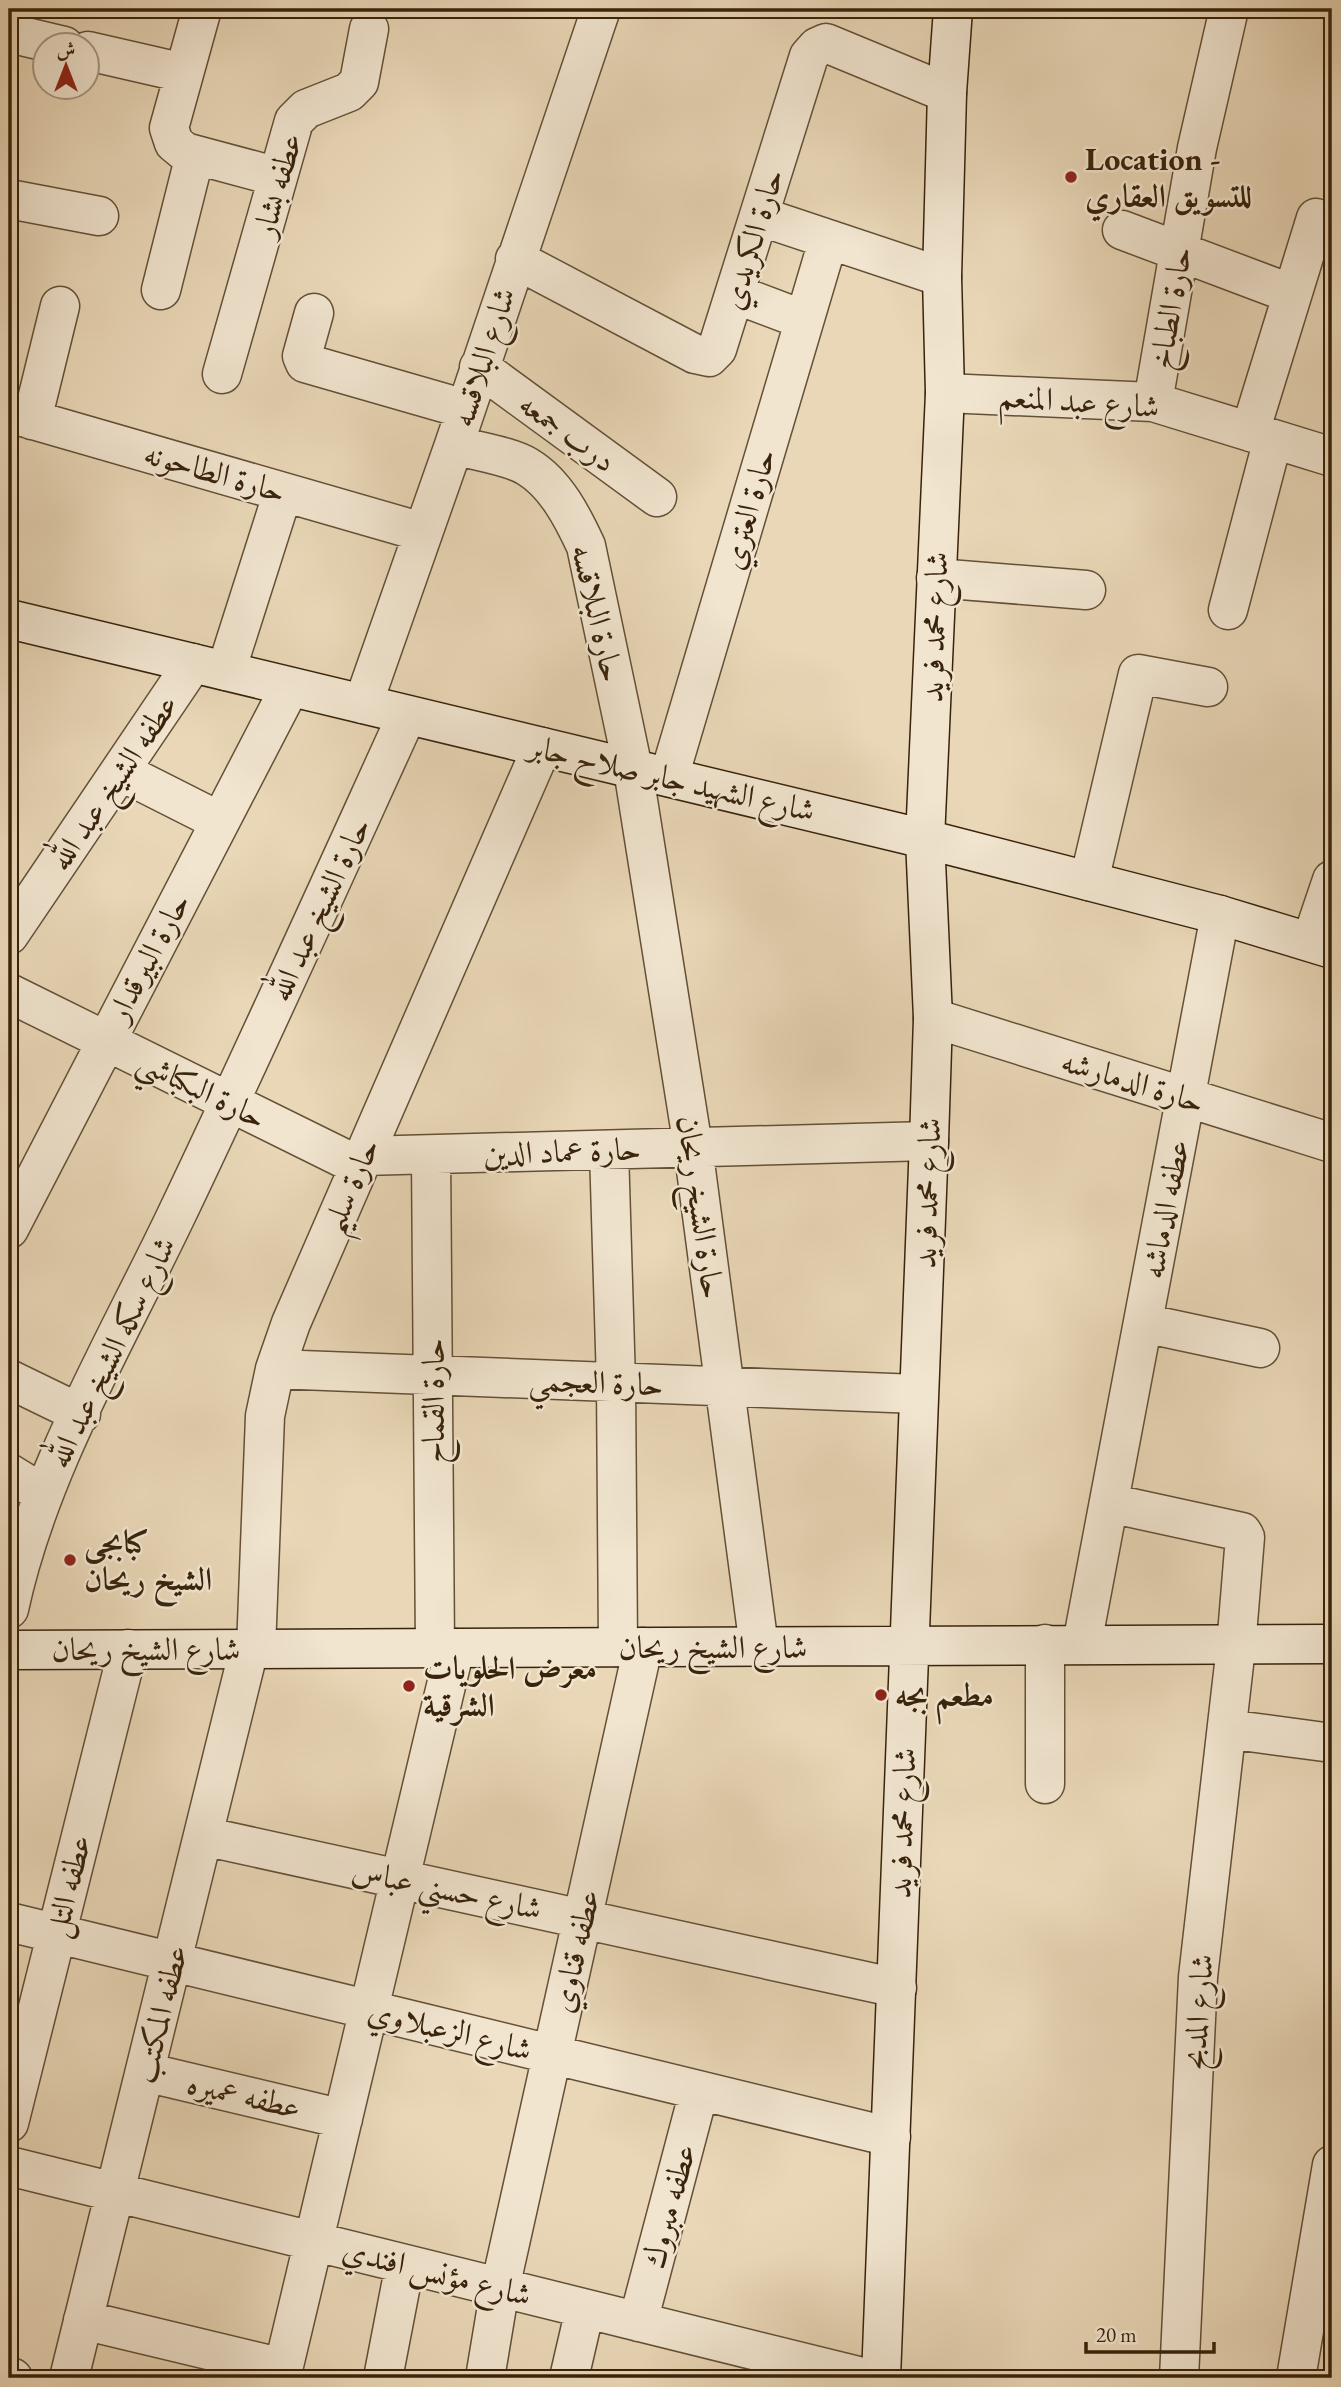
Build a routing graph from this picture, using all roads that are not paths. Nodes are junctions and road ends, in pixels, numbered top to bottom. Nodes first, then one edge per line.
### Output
1 (12, 9) edge
2 (202, 9) edge
3 (601, 9) edge
4 (953, 9) edge
5 (1229, 9) edge
6 (9, 22) edge
7 (369, 29) dead end
8 (9, 33) edge
9 (32, 38) edge
10 (102, 54) edge
11 (184, 73) junction
12 (947, 93) junction
13 (195, 155) junction
14 (278, 177) junction
15 (9, 199) edge
16 (99, 216) dead end
17 (759, 216) junction
18 (1316, 218) dead end
19 (1122, 230) dead end
20 (828, 241) junction
21 (1180, 252) junction
22 (515, 260) junction
23 (942, 277) junction
24 (161, 290) dead end
25 (734, 294) junction
26 (1292, 294) junction
27 (60, 306) dead end
28 (314, 313) dead end
29 (804, 320) junction
30 (479, 367) junction
31 (222, 374) dead end
32 (945, 393) junction
33 (1153, 402) junction
34 (465, 409) junction
35 (20, 416) edge
36 (1262, 435) junction
37 (454, 445) junction
38 (1332, 457) edge
39 (283, 492) junction
40 (657, 498) dead end
41 (422, 532) junction
42 (936, 578) junction
43 (1086, 590) dead end
44 (1228, 610) dead end
45 (9, 619) edge
46 (210, 667) junction
47 (290, 687) junction
48 (1208, 687) dead end
49 (363, 704) junction
50 (407, 715) junction
51 (542, 747) junction
52 (122, 772) junction
53 (651, 773) junction
54 (219, 821) junction
55 (925, 839) junction
56 (1332, 880) edge
57 (1089, 881) junction
58 (24, 888) edge
59 (1220, 915) junction
60 (9, 935) edge
61 (1322, 945) edge
62 (9, 993) edge
63 (933, 1018) junction
64 (104, 1040) junction
65 (1186, 1097) junction
66 (230, 1102) junction
67 (929, 1141) junction
68 (1332, 1143) edge
69 (693, 1147) junction
70 (609, 1150) junction
71 (431, 1155) junction
72 (361, 1161) junction
73 (9, 1229) edge
74 (1143, 1324) junction
75 (1260, 1348) dead end
76 (275, 1369) junction
77 (433, 1375) junction
78 (9, 1379) edge
79 (616, 1382) junction
80 (725, 1387) junction
81 (918, 1394) junction
82 (81, 1414) junction
83 (9, 1473) edge
84 (43, 1494) junction
85 (1109, 1503) junction
86 (9, 1609) edge
87 (1045, 1644) junction
88 (1082, 1644) junction
89 (1332, 1644) edge
90 (908, 1646) junction
91 (630, 1647) junction
92 (759, 1647) junction
93 (1236, 1647) junction
94 (445, 1648) junction
95 (128, 1649) junction
96 (253, 1649) junction
97 (9, 1650) edge
98 (1227, 1729) junction
99 (1332, 1743) edge
100 (1045, 1784) dead end
101 (203, 1836) junction
102 (401, 1879) junction
103 (582, 1919) junction
104 (9, 1922) edge
105 (56, 1933) junction
106 (173, 1962) junction
107 (897, 1988) junction
108 (369, 2010) junction
109 (551, 2054) junction
110 (145, 2072) junction
111 (699, 2091) junction
112 (343, 2119) junction
113 (9, 2123) edge
114 (891, 2137) junction
115 (1332, 2165) edge
116 (9, 2166) edge
117 (115, 2192) junction
118 (314, 2242) junction
119 (405, 2264) junction
120 (500, 2288) junction
121 (585, 2309) junction
122 (83, 2320) junction
123 (638, 2322) junction
124 (282, 2373) edge
125 (69, 2378) edge
126 (383, 2378) edge
127 (485, 2378) edge
128 (569, 2378) edge
129 (866, 2378) edge
130 (881, 2378) edge
131 (1179, 2378) edge
132 (1296, 2378) edge

1 - 6 street
2 - 11 street
3 - 22 street, شارع البلاقسه
4 - 12 street, شارع محمد فريد
5 - 21 street, حارة الطباخ
7 - 14 street, عطفه بشار
8 - 9 street
10 - 11 street
11 - 13 street
12 - 17 street, حارة الكريدي
12 - 23 street, شارع محمد فريد
13 - 14 street
13 - 24 street
14 - 31 street, عطفه بشار
15 - 16 street
17 - 20 street
17 - 25 street, حارة الكريدي
18 - 26 street
19 - 21 street
20 - 23 street
20 - 29 street, حارة العتري
21 - 26 street
21 - 33 street, حارة الطباخ
22 - 25 street, حارة الكريدي
22 - 30 street, شارع البلاقسه
23 - 32 street, شارع محمد فريد
25 - 29 street
26 - 36 street
27 - 35 street
28 - 34 street
29 - 53 street, حارة العتري
30 - 34 street, شارع البلاقسه
30 - 40 street, درب جمعه
32 - 33 street, شارع عبد المنعم
32 - 42 street, شارع محمد فريد
33 - 36 street, شارع عبد المنعم
34 - 37 street, شارع البلاقسه
35 - 39 street, حارة الطاحونه
36 - 38 street, شارع عبد المنعم
36 - 44 street
37 - 41 street, شارع البلاقسه
37 - 53 street, حارة البلاقسه
39 - 41 street, حارة الطاحونه
39 - 46 street, عطفه الشيخ عبد الله
41 - 49 street, شارع البلاقسه
42 - 43 street
42 - 55 street, شارع محمد فريد
45 - 46 street, شارع الشهيد جابر صلاح جابر
46 - 47 street, شارع الشهيد جابر صلاح جابر
46 - 52 street, عطفه الشيخ عبد الله
47 - 49 street, شارع الشهيد جابر صلاح جابر
47 - 54 street, حارة البيرقدار
48 - 57 street
49 - 50 street, شارع الشهيد جابر صلاح جابر
50 - 51 street, شارع الشهيد جابر صلاح جابر
50 - 66 street, حارة الشيخ عبد الله
51 - 53 street, شارع الشهيد جابر صلاح جابر
51 - 72 street, حارة سليم
52 - 54 street
52 - 58 street, عطفه الشيخ عبد الله
53 - 55 street, شارع الشهيد جابر صلاح جابر
53 - 69 street, حارة الشيخ ريحان
54 - 64 street, حارة البيرقدار
55 - 57 street, شارع الشهيد جابر صلاح جابر
55 - 63 street, شارع محمد فريد
56 - 61 street
57 - 59 street, شارع الشهيد جابر صلاح جابر
58 - 60 street, عطفه الشيخ عبد الله
59 - 61 street, شارع الشهيد جابر صلاح جابر
59 - 65 street, عطفه الدماشه
62 - 64 street, حارة البكباشي
63 - 65 street, حارة الدمارشه
63 - 67 street, شارع محمد فريد
64 - 66 street, حارة البكباشي
64 - 73 street, حارة البيرقدار
65 - 68 street, حارة الدمارشه
65 - 74 street, عطفه الدماشه
66 - 72 street, حارة البكباشي
66 - 82 street, شارع سكه الشيخ عبد الله
67 - 69 street, حارة عماد الدين
67 - 81 street, شارع محمد فريد
69 - 70 street, حارة عماد الدين
69 - 80 street, حارة الشيخ ريحان
70 - 71 street, حارة عماد الدين
70 - 79 street, عطفه قناوي
71 - 72 street, حارة عماد الدين
71 - 77 street, حارة القماح
72 - 76 street, حارة سليم
74 - 75 street
74 - 85 street, عطفه الدماشه
76 - 77 street, حارة العجمي
76 - 96 street, حارة سليم
77 - 79 street, حارة العجمي
77 - 94 street, حارة القماح
78 - 82 street
79 - 80 street, حارة العجمي
79 - 91 street, عطفه قناوي
80 - 81 street, حارة العجمي
80 - 92 street, حارة الشيخ ريحان
81 - 90 street, شارع محمد فريد
82 - 84 street, شارع سكه الشيخ عبد الله
83 - 84 street
84 - 86 street, شارع سكه الشيخ عبد الله
85 - 88 street, عطفه الدماشه
85 - 93 street
87 - 88 street, شارع الشيخ ريحان
87 - 90 street, شارع الشيخ ريحان
87 - 100 street
88 - 93 street, شارع الشيخ ريحان
89 - 93 street, شارع الشيخ ريحان
90 - 92 street, شارع الشيخ ريحان
90 - 107 street, شارع محمد فريد
91 - 92 street, شارع الشيخ ريحان
91 - 94 street, شارع الشيخ ريحان
91 - 103 street, عطفه قناوي
93 - 98 street, شارع المدبح
94 - 96 street, شارع الشيخ ريحان
94 - 102 street, حارة القماح
95 - 96 street, شارع الشيخ ريحان
95 - 97 street, شارع الشيخ ريحان
95 - 105 street, عطفه التل
96 - 101 street, عطفه المكتب
98 - 99 street
98 - 131 street, شارع المدبح
101 - 102 street, شارع حسني عباس
101 - 106 street, عطفه المكتب
102 - 103 street, شارع حسني عباس
102 - 108 street, حارة القماح
103 - 107 street, شارع حسني عباس
103 - 109 street, عطفه قناوي
104 - 105 street, شارع الزعبلاوي
105 - 106 street, شارع الزعبلاوي
105 - 113 street, عطفه التل
106 - 108 street, شارع الزعبلاوي
106 - 110 street, عطفه المكتب
107 - 114 street, شارع محمد فريد
108 - 109 street, شارع الزعبلاوي
108 - 112 street, حارة القماح
109 - 111 street, شارع الزعبلاوي
109 - 120 street, عطفه قناوي
110 - 112 street, عطفه عميره
110 - 117 street, عطفه المكتب
111 - 114 street, شارع الزعبلاوي
111 - 123 street, عطفه مبروك
112 - 118 street, حارة القماح
114 - 130 street, شارع محمد فريد
115 - 132 street
116 - 117 street, شارع مؤنس افندي
117 - 118 street, شارع مؤنس افندي
117 - 122 street, عطفه المكتب
118 - 119 street, شارع مؤنس افندي
118 - 124 street, حارة القماح
119 - 120 street, شارع مؤنس افندي
119 - 126 street
120 - 121 street, شارع مؤنس افندي
120 - 127 street, عطفه قناوي
121 - 123 street, شارع مؤنس افندي
121 - 128 street
122 - 124 street
122 - 125 street, عطفه المكتب
123 - 129 street, شارع مؤنس افندي

